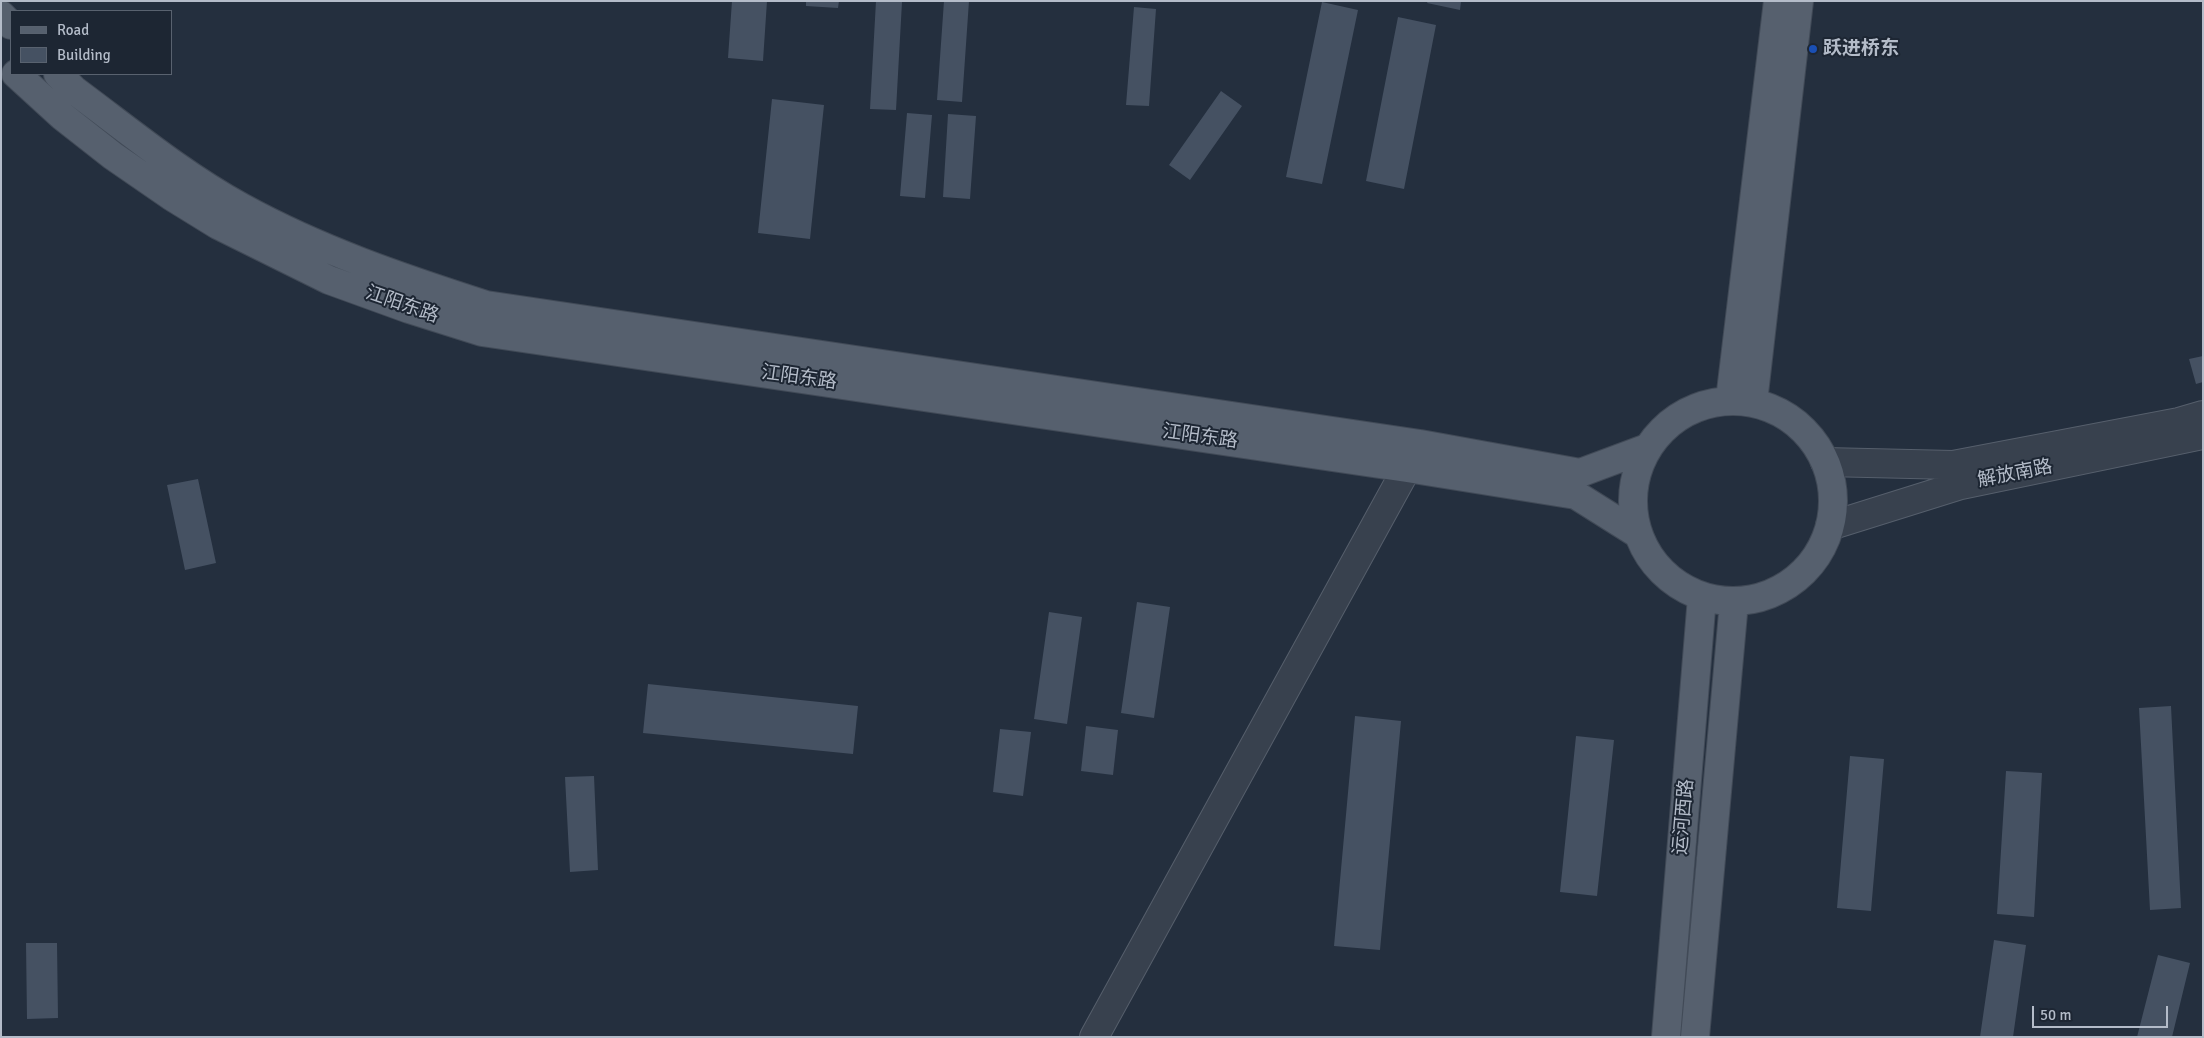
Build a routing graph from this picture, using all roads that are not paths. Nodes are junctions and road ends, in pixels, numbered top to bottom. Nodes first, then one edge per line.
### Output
1 (1778, 1) edge
2 (1799, 1) edge
3 (1, 15) edge
4 (10, 24) edge
5 (1, 60) edge
6 (10, 69) edge
7 (17, 75) edge
8 (59, 75) edge
9 (1742, 401) junction
10 (2203, 415) edge
11 (2203, 435) edge
12 (1647, 448) junction
13 (1825, 462) junction
14 (1407, 468) junction
15 (1830, 526) junction
16 (1638, 534) junction
17 (1702, 597) junction
18 (1734, 602) junction
19 (1094, 1037) edge
20 (1666, 1037) edge
21 (1695, 1037) edge

1 - 9 main road
2 - 9 main road
3 - 4 main road
5 - 6 main road
7 - 14 main road, 江阳东路
8 - 12 main road, 江阳东路
9 - 12 main road
9 - 13 main road
10 - 13 street, 解放南路
11 - 15 street, 解放南路
12 - 16 main road
13 - 15 main road
14 - 16 main road, 江阳东路
14 - 19 street
15 - 18 main road
16 - 17 main road
17 - 18 main road
17 - 20 main road, 运河西路
18 - 21 main road, 运河西路

